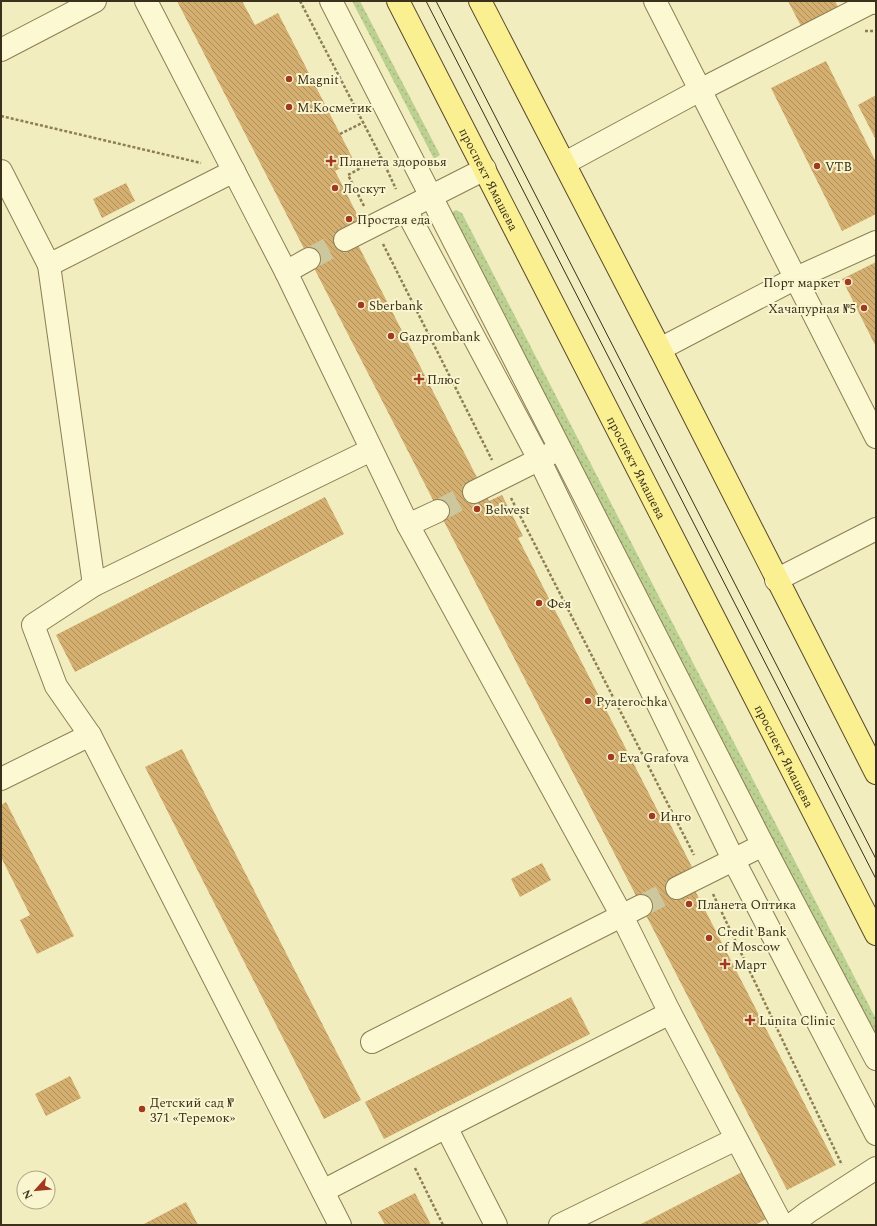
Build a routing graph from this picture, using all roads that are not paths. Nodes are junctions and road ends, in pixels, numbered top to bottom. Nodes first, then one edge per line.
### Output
1 (95, 1) edge
2 (146, 1) edge
3 (331, 1) edge
4 (398, 1) edge
5 (480, 1) edge
6 (655, 1) edge
7 (873, 2) edge
8 (1, 50) edge
9 (700, 90) junction
10 (565, 163) junction
11 (485, 169) junction
12 (1, 171) edge
13 (234, 171) junction
14 (432, 196) junction
15 (406, 210) junction
16 (345, 240) tunnel mouth
17 (876, 242) edge
18 (309, 258) tunnel mouth
19 (50, 264) junction
20 (286, 272) junction
21 (796, 278) junction
22 (660, 349) junction
23 (876, 437) edge
24 (561, 448) junction
25 (371, 450) junction
26 (539, 459) junction
27 (474, 492) tunnel mouth
28 (438, 510) tunnel mouth
29 (408, 526) junction
30 (876, 529) edge
31 (776, 580) junction
32 (94, 585) junction
33 (90, 735) junction
34 (876, 773) edge
35 (1, 779) edge
36 (763, 845) junction
37 (733, 859) junction
38 (677, 888) tunnel mouth
39 (641, 906) tunnel mouth
40 (622, 916) junction
41 (876, 934) edge
42 (670, 1013) junction
43 (372, 1042) dead end
44 (876, 1059) edge
45 (446, 1126) junction
46 (876, 1134) edge
47 (734, 1140) dead end
48 (876, 1168) edge
49 (324, 1191) junction
50 (804, 1221) edge
51 (340, 1225) edge
52 (496, 1225) edge
53 (560, 1225) edge
54 (782, 1225) edge

1 - 8 lane
2 - 13 lane
3 - 14 lane
4 - 11 main road, проспект Ямашева
5 - 10 main road
6 - 9 lane
7 - 9 lane
9 - 10 lane
9 - 21 lane
10 - 22 main road
11 - 14 lane
11 - 41 main road, проспект Ямашева
12 - 19 lane
13 - 19 lane
13 - 20 lane
14 - 15 lane
14 - 24 lane
15 - 16 lane
15 - 26 lane
17 - 21 lane
18 - 20 lane
19 - 32 lane
20 - 25 lane
21 - 22 lane
21 - 23 lane
22 - 31 main road
24 - 26 lane
24 - 36 lane
25 - 29 lane
25 - 32 lane
26 - 27 lane
26 - 37 lane
28 - 29 lane
29 - 40 lane
30 - 31 lane
31 - 34 main road
32 - 33 lane
33 - 35 lane
33 - 49 lane
36 - 37 lane
36 - 44 lane
37 - 38 lane
37 - 46 lane
39 - 40 lane
40 - 42 lane
40 - 43 lane
42 - 45 lane
42 - 54 lane
45 - 49 lane
45 - 52 lane
47 - 53 lane
48 - 50 lane
49 - 51 lane

